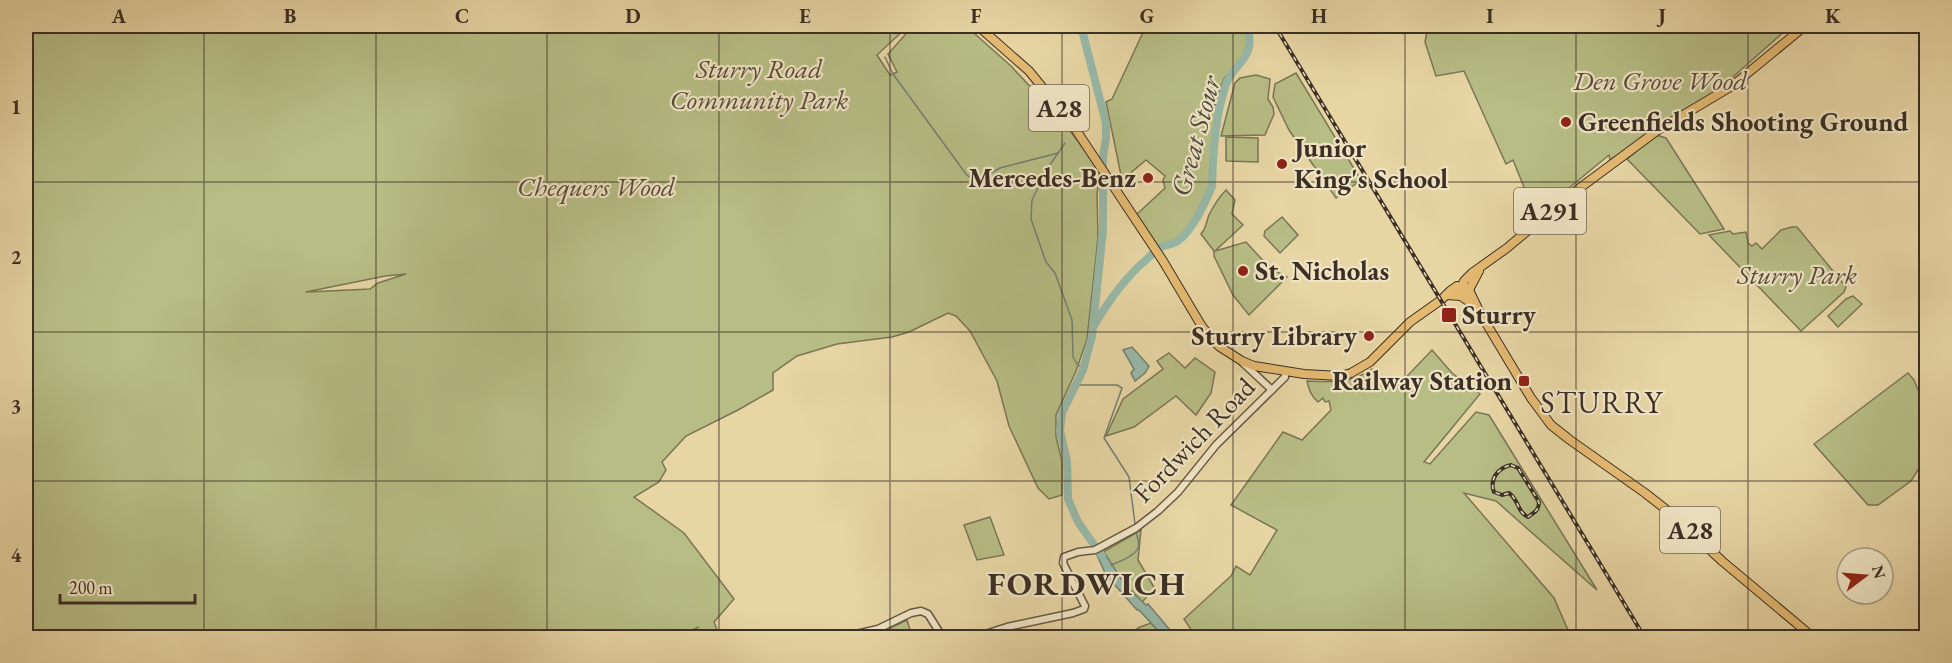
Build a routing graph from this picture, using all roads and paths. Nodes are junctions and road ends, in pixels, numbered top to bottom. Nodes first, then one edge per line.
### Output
1 (978, 26) edge
2 (1805, 26) edge
3 (1465, 288) junction
4 (1444, 296) junction
5 (1460, 296) junction
6 (1477, 308) junction
7 (1242, 362) junction
8 (1285, 372) junction
9 (1272, 390) junction
10 (838, 638) edge
11 (943, 638) edge
12 (973, 638) edge
13 (1814, 638) edge

1 - 7 main road, A28
2 - 3 main road, A291
3 - 4 main road, A28
3 - 5 main road
3 - 6 main road, A28
4 - 5 main road
4 - 8 main road, A28
5 - 6 main road, A28
6 - 13 main road, A28
7 - 8 main road, A28
7 - 9 street
8 - 9 street, Fordwich Road
9 - 12 street, Fordwich Road
10 - 11 street

